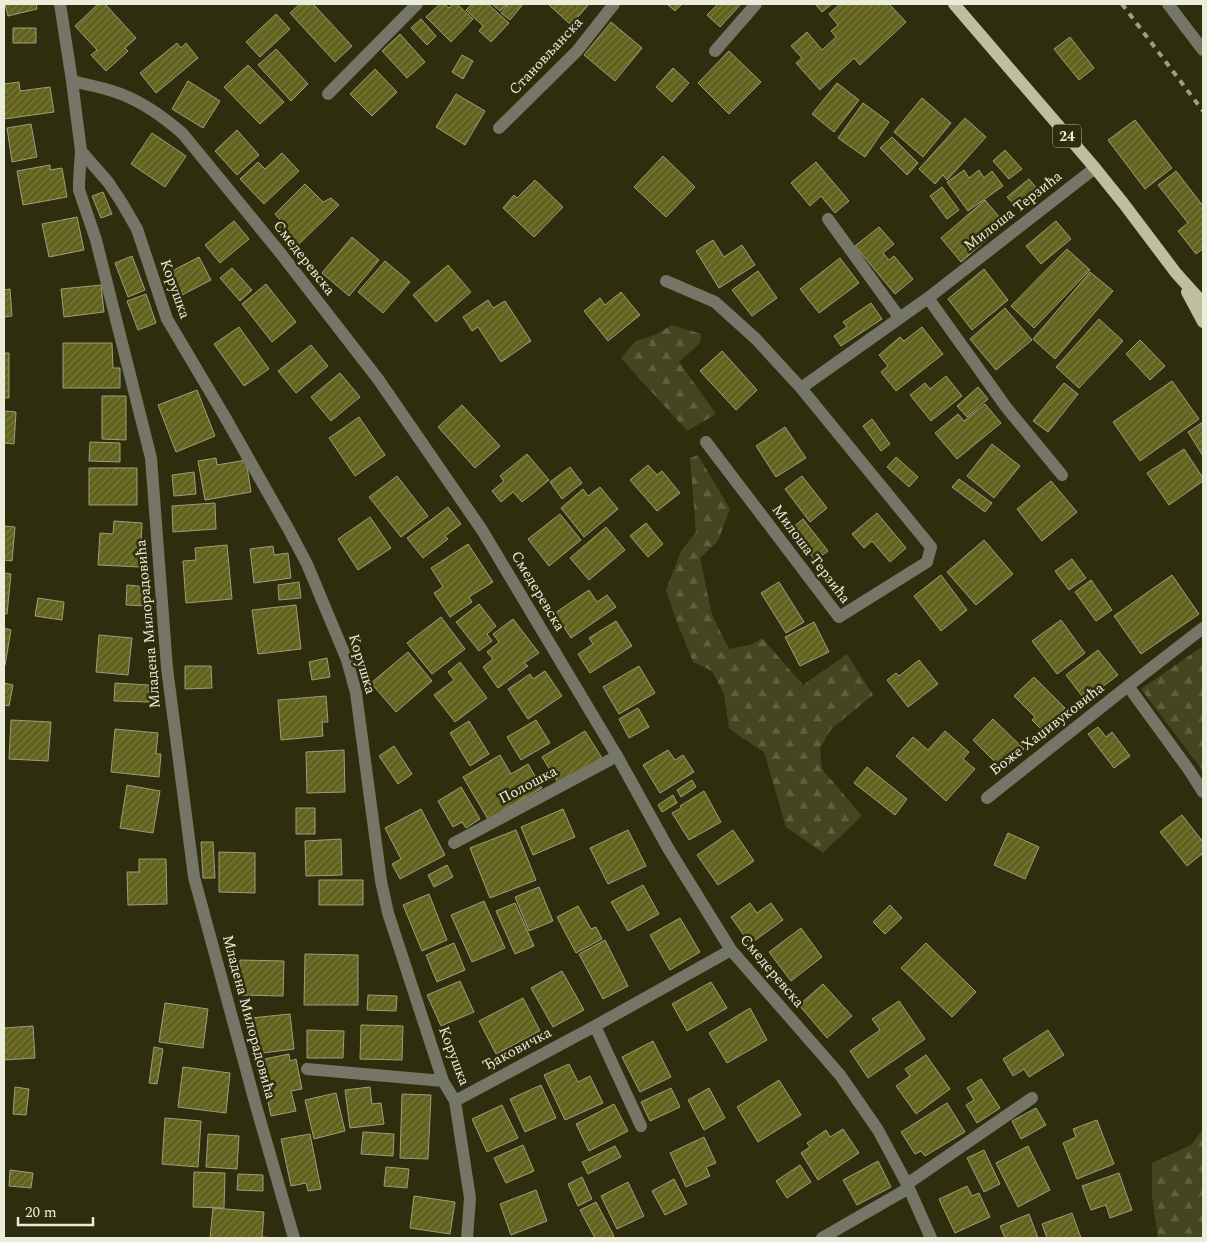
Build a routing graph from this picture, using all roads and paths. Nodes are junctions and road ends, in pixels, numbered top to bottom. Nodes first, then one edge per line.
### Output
1 (60, 4) edge
2 (417, 4) edge
3 (614, 4) edge
4 (756, 4) edge
5 (954, 4) edge
6 (1168, 4) edge
7 (1203, 50) edge
8 (715, 51) dead end
9 (72, 81) junction
10 (328, 94) dead end
11 (500, 128) dead end
12 (81, 151) junction
13 (1095, 168) junction
14 (828, 219) dead end
15 (1176, 273) junction
16 (666, 281) dead end
17 (928, 298) junction
18 (1203, 303) edge
19 (899, 317) junction
20 (1203, 322) edge
21 (801, 388) junction
22 (706, 442) dead end
23 (1062, 475) dead end
24 (1203, 628) edge
25 (1128, 686) junction
26 (617, 756) junction
27 (1203, 792) edge
28 (987, 798) dead end
29 (454, 843) dead end
30 (731, 950) junction
31 (595, 1026) junction
32 (307, 1069) dead end
33 (443, 1081) junction
34 (1032, 1098) dead end
35 (455, 1101) junction
36 (641, 1126) dead end
37 (908, 1186) junction
38 (294, 1238) edge
39 (467, 1238) edge
40 (822, 1238) edge
41 (931, 1238) edge

1 - 9 street, Младена Милорадовића
2 - 10 street
3 - 11 street, Становљанска
4 - 8 street
5 - 13 main road, 24
6 - 7 street
9 - 12 street, Младена Милорадовића
9 - 26 street, Смедеревска
12 - 33 street, Корушка
12 - 38 street, Младена Милорадовића
13 - 15 main road, 24
13 - 17 street, Милоша Терзића
14 - 19 street
15 - 18 main road, 24
15 - 20 main road, 24
16 - 21 street, Милоша Терзића
17 - 19 street, Милоша Терзића
17 - 23 street
19 - 21 street, Милоша Терзића
21 - 22 street, Милоша Терзића
24 - 25 street, Боже Хаџивуковића
25 - 27 street, Боже Хаџивуковића
25 - 28 street, Боже Хаџивуковића
26 - 29 street, Полошка
26 - 30 street, Смедеревска
30 - 31 street, Ђаковичка
30 - 37 street, Смедеревска
31 - 35 street, Ђаковичка
31 - 36 street
32 - 33 street
33 - 35 street, Корушка
34 - 37 street
35 - 39 street, Корушка
37 - 40 street
37 - 41 street, Смедеревска

